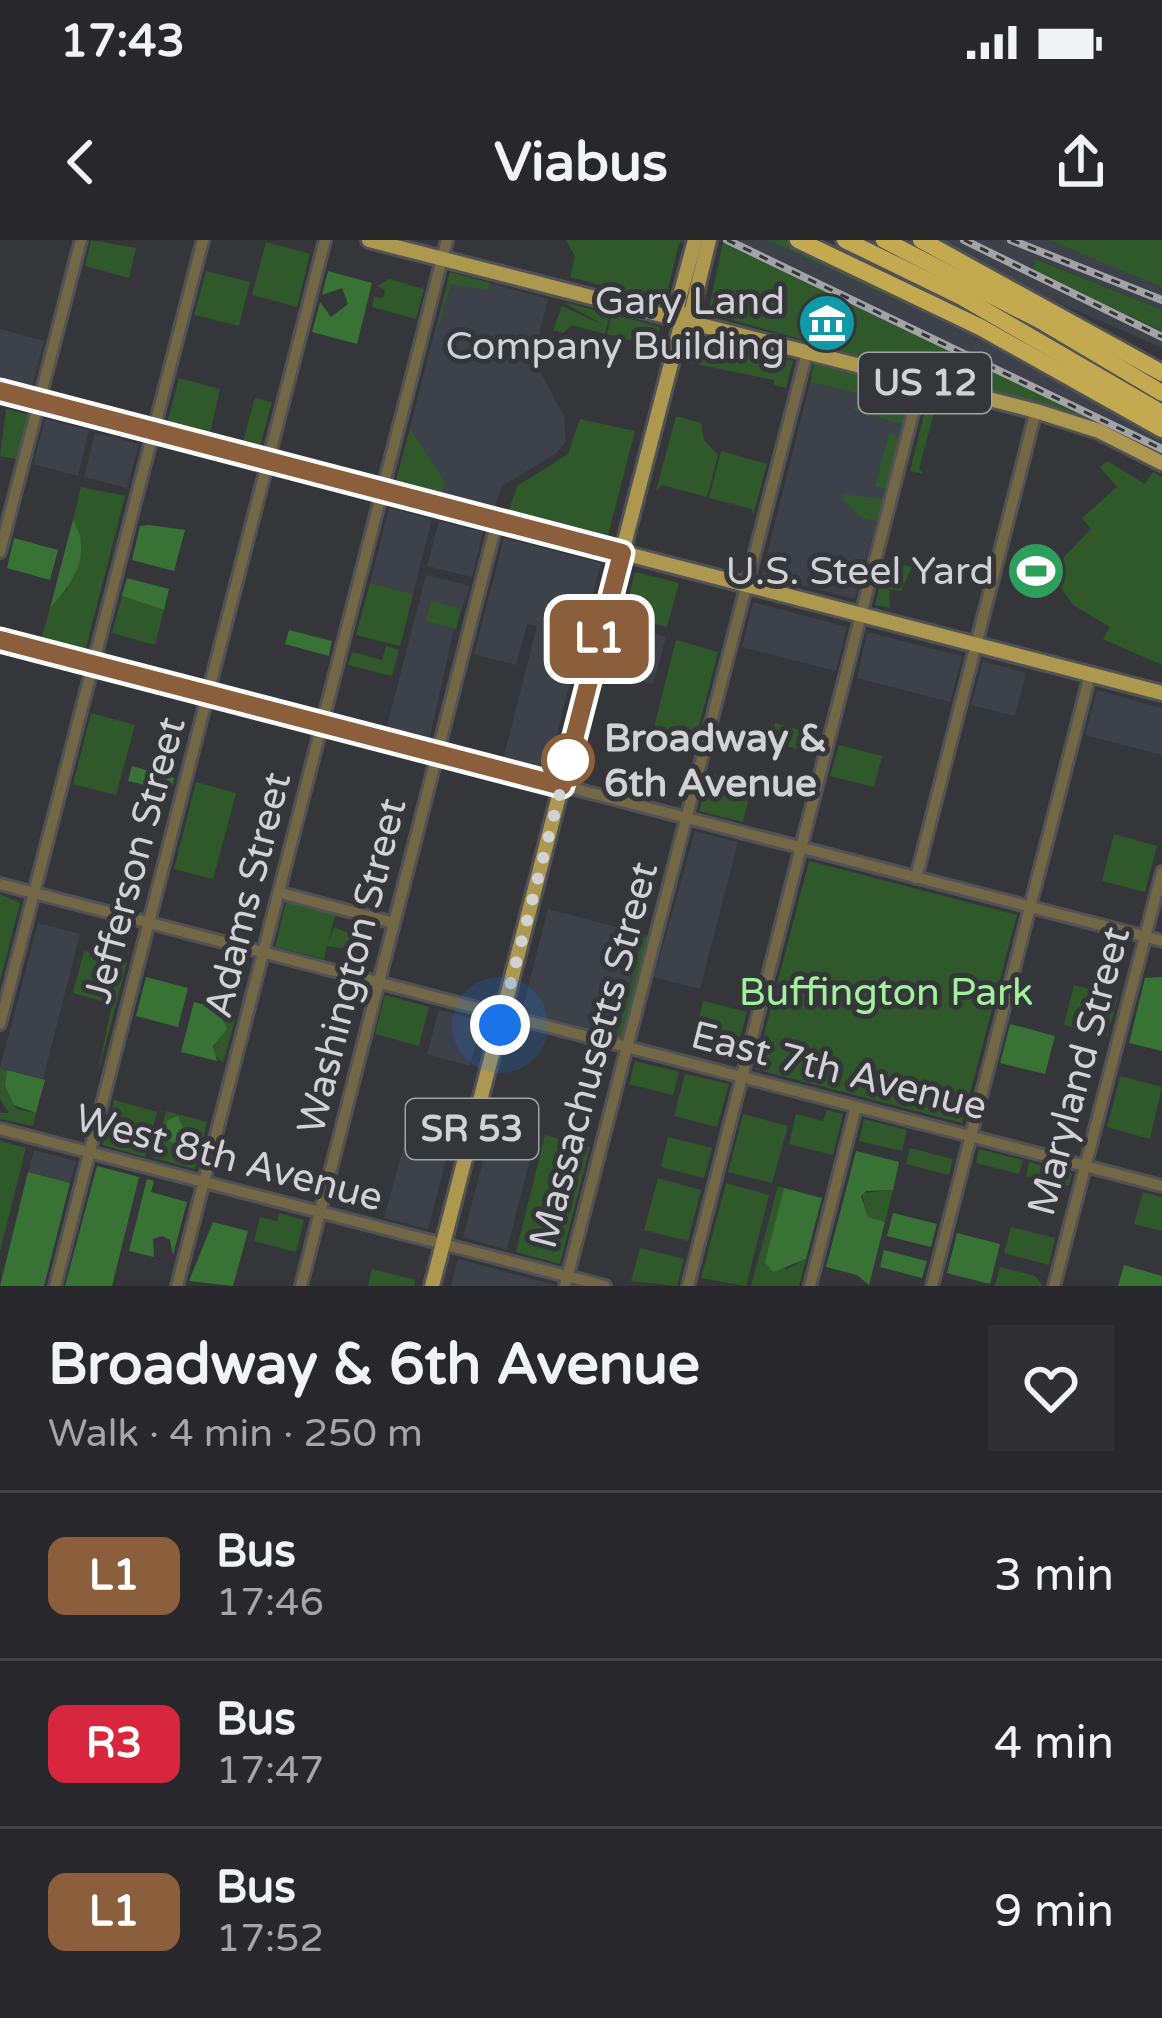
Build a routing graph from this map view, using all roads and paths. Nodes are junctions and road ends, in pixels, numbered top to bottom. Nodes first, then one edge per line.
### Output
1 (81, 240) edge
2 (203, 240) edge
3 (325, 240) edge
4 (369, 240) edge
5 (447, 240) edge
6 (694, 240) edge
7 (710, 240) edge
8 (798, 240) edge
9 (845, 240) edge
10 (884, 240) edge
11 (921, 240) edge
12 (442, 259) junction
13 (682, 321) junction
14 (807, 352) junction
15 (1162, 373) edge
16 (921, 382) junction
17 (0, 391) edge
18 (1162, 393) edge
19 (39, 401) junction
20 (1036, 411) junction
21 (1162, 413) edge
22 (1162, 429) edge
23 (154, 431) junction
24 (269, 461) junction
25 (1162, 463) edge
26 (382, 491) junction
27 (497, 521) junction
28 (0, 551) edge
29 (622, 553) junction
30 (747, 585) junction
31 (862, 616) junction
32 (0, 640) edge
33 (974, 644) junction
34 (93, 664) junction
35 (1090, 675) junction
36 (1162, 693) edge
37 (209, 694) junction
38 (322, 724) junction
39 (437, 754) junction
40 (562, 786) junction
41 (687, 819) junction
42 (801, 848) junction
43 (1162, 872) edge
44 (916, 878) junction
45 (0, 884) edge
46 (34, 892) junction
47 (281, 893) junction
48 (1030, 907) junction
49 (150, 922) junction
50 (394, 922) junction
51 (1145, 937) junction
52 (1162, 941) edge
53 (265, 952) junction
54 (379, 982) junction
55 (502, 1014) junction
56 (0, 1024) edge
57 (627, 1048) junction
58 (742, 1077) junction
59 (856, 1107) junction
60 (0, 1129) edge
61 (970, 1136) junction
62 (90, 1153) junction
63 (1085, 1166) junction
64 (205, 1183) junction
65 (1162, 1186) edge
66 (320, 1213) junction
67 (442, 1244) junction
68 (566, 1281) edge
69 (55, 1286) edge
70 (177, 1286) edge
71 (301, 1286) edge
72 (432, 1286) edge
73 (604, 1286) edge
74 (688, 1286) edge
75 (810, 1286) edge
76 (932, 1286) edge
77 (1054, 1286) edge

1 - 19 street
2 - 23 street
3 - 24 street, Jefferson Street
4 - 12 main road, US 12
5 - 12 street, Adams Street
6 - 13 main road, SR 53
7 - 13 main road, SR 53
8 - 22 highway
9 - 21 highway
10 - 18 highway
11 - 15 highway
12 - 13 main road, US 12
12 - 26 street, Adams Street
13 - 14 main road, US 12
13 - 29 main road, SR 53
14 - 16 main road, US 12
14 - 30 street, Massachusetts Street
16 - 20 main road, US 12
16 - 31 street
17 - 19 main road
19 - 23 main road
19 - 28 street
20 - 25 main road, US 12
20 - 33 street
23 - 24 main road
23 - 34 street
24 - 26 main road
24 - 37 street, Jefferson Street
26 - 27 main road
26 - 38 street, Adams Street
27 - 29 main road
27 - 39 street, Washington Street
29 - 30 main road
29 - 40 main road, SR 53
30 - 31 main road
30 - 41 street, Massachusetts Street
31 - 33 main road
31 - 42 street
32 - 34 street
33 - 35 main road
33 - 44 street
34 - 37 street
34 - 46 street
35 - 36 main road
35 - 48 street
37 - 38 street
37 - 49 street, Jefferson Street
38 - 39 street
38 - 47 street, Adams Street
39 - 40 street
39 - 50 street, Washington Street
40 - 41 street
40 - 55 main road, SR 53
41 - 42 street
41 - 57 street, Massachusetts Street
42 - 44 street
42 - 58 street
43 - 51 street, Maryland Street
44 - 48 street
45 - 46 street, East 7th Avenue
46 - 49 street, East 7th Avenue
46 - 56 street
47 - 50 street
47 - 53 street, Adams Street
48 - 51 street
48 - 61 street
49 - 53 street, East 7th Avenue
49 - 62 street, Jefferson Street
50 - 54 street, Washington Street
51 - 52 street
51 - 63 street, Maryland Street
53 - 54 street, East 7th Avenue
53 - 64 street, Adams Street
54 - 55 street, East 7th Avenue
54 - 66 street, Washington Street
55 - 57 street, East 7th Avenue
55 - 67 main road, SR 53
57 - 58 street, East 7th Avenue
57 - 68 street, Massachusetts Street
58 - 59 street, East 7th Avenue
58 - 74 street
59 - 61 street, East 7th Avenue
59 - 75 street
60 - 62 street, West 8th Avenue
61 - 63 street, East 7th Avenue
61 - 76 street
62 - 64 street, West 8th Avenue
62 - 69 street, Jefferson Street
63 - 65 street, East 7th Avenue
63 - 77 street, Maryland Street
64 - 66 street, West 8th Avenue
64 - 70 street, Adams Street
66 - 67 street, West 8th Avenue
66 - 71 street, Washington Street
67 - 68 street, West 8th Avenue
67 - 72 main road, SR 53
68 - 73 street, West 8th Avenue

